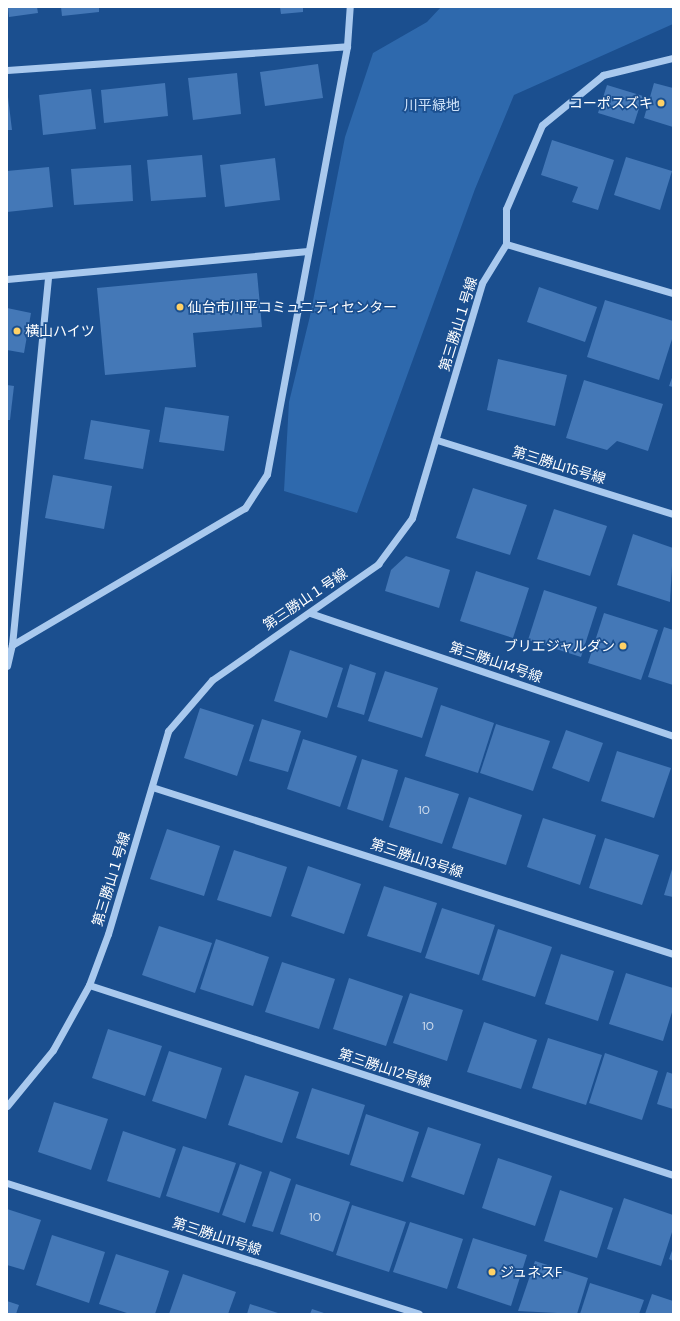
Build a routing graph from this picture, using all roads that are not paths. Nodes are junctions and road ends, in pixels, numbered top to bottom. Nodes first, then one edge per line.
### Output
1 (350, 7) edge
2 (346, 46) junction
3 (673, 58) edge
4 (7, 70) edge
5 (506, 244) junction
6 (308, 251) junction
7 (48, 276) junction
8 (7, 279) edge
9 (673, 293) edge
10 (437, 440) junction
11 (673, 514) edge
12 (310, 613) junction
13 (12, 645) junction
14 (7, 666) edge
15 (673, 736) edge
16 (152, 787) junction
17 (673, 954) edge
18 (89, 985) junction
19 (7, 1106) edge
20 (673, 1175) edge
21 (7, 1183) edge
22 (419, 1314) edge

1 - 2 street
2 - 4 street
2 - 6 street
3 - 5 street
5 - 9 street
5 - 10 street, 第三勝山１号線
6 - 7 street
6 - 13 street
7 - 8 street
7 - 13 street
10 - 11 street, 第三勝山15号線
10 - 12 street, 第三勝山１号線
12 - 15 street, 第三勝山14号線
12 - 16 street, 第三勝山１号線
13 - 14 street
16 - 17 street, 第三勝山13号線
16 - 18 street, 第三勝山１号線
18 - 19 street, 第三勝山１号線
18 - 20 street, 第三勝山12号線
21 - 22 street, 第三勝山11号線

